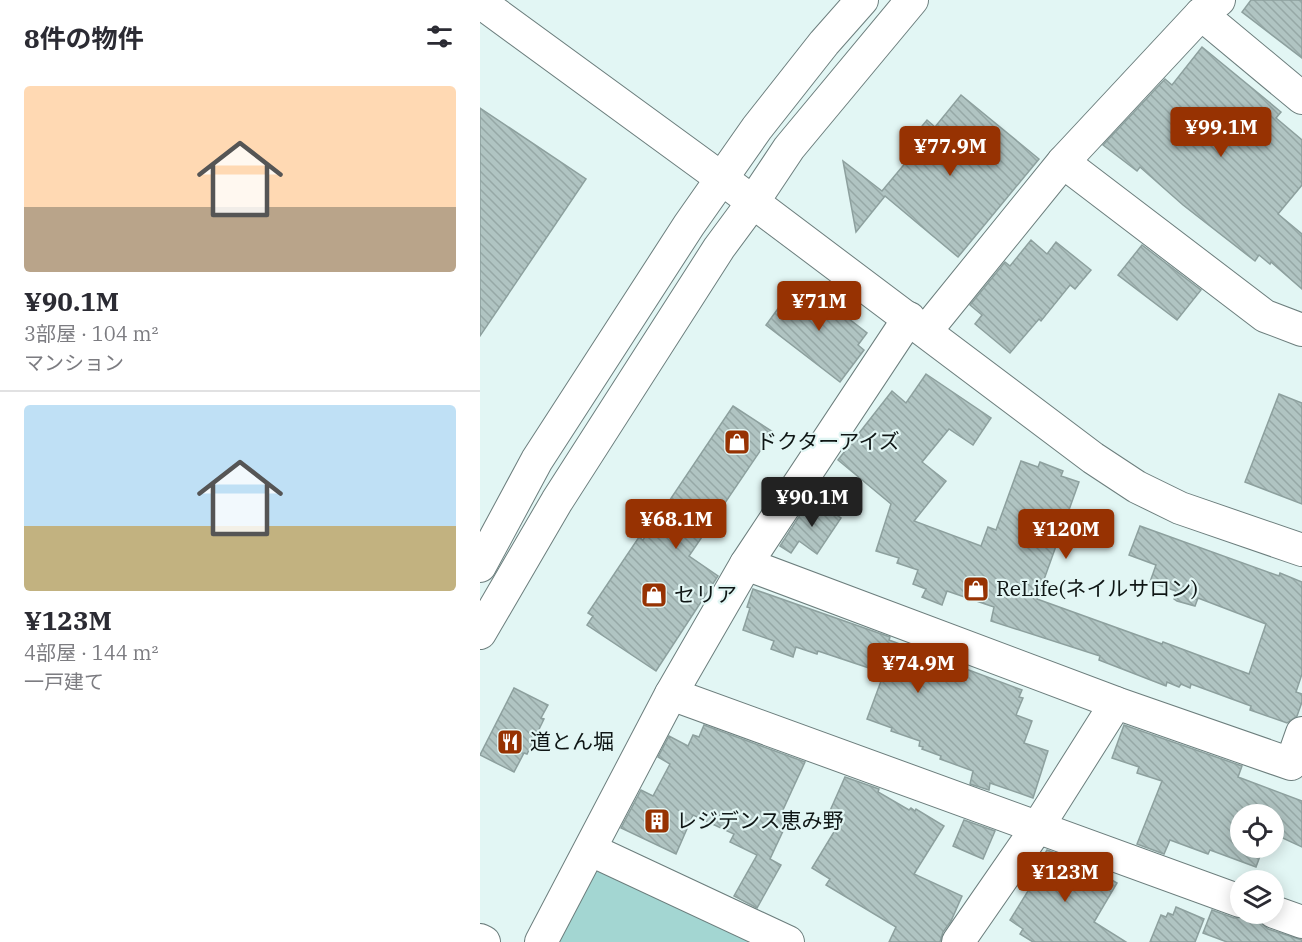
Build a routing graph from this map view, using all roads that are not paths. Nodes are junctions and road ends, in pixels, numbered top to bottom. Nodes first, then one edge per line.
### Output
1 (862, 0) edge
2 (912, 0) edge
3 (490, 4) edge
4 (1210, 7) edge
5 (1302, 98) edge
6 (1063, 162) junction
7 (721, 178) junction
8 (753, 202) junction
9 (917, 324) junction
10 (1302, 330) edge
11 (1302, 550) edge
12 (746, 564) junction
13 (480, 566) edge
14 (480, 633) edge
15 (671, 694) junction
16 (1116, 703) junction
17 (1302, 733) edge
18 (1037, 828) junction
19 (591, 850) junction
20 (1230, 896) edge
21 (1284, 916) edge
22 (1302, 922) edge
23 (480, 940) edge
24 (484, 942) edge
25 (541, 942) edge
26 (788, 942) edge
27 (958, 942) edge

1 - 7 street
2 - 8 street
3 - 7 street
4 - 5 street
4 - 6 street
6 - 9 street
6 - 10 street
7 - 8 street
7 - 13 street
8 - 9 street
8 - 14 street
9 - 11 street
9 - 12 street
12 - 15 street
12 - 16 street
15 - 18 street
15 - 19 street
16 - 17 street
16 - 18 street
18 - 20 street
18 - 27 street
19 - 25 street
19 - 26 street
21 - 22 street
23 - 24 street

